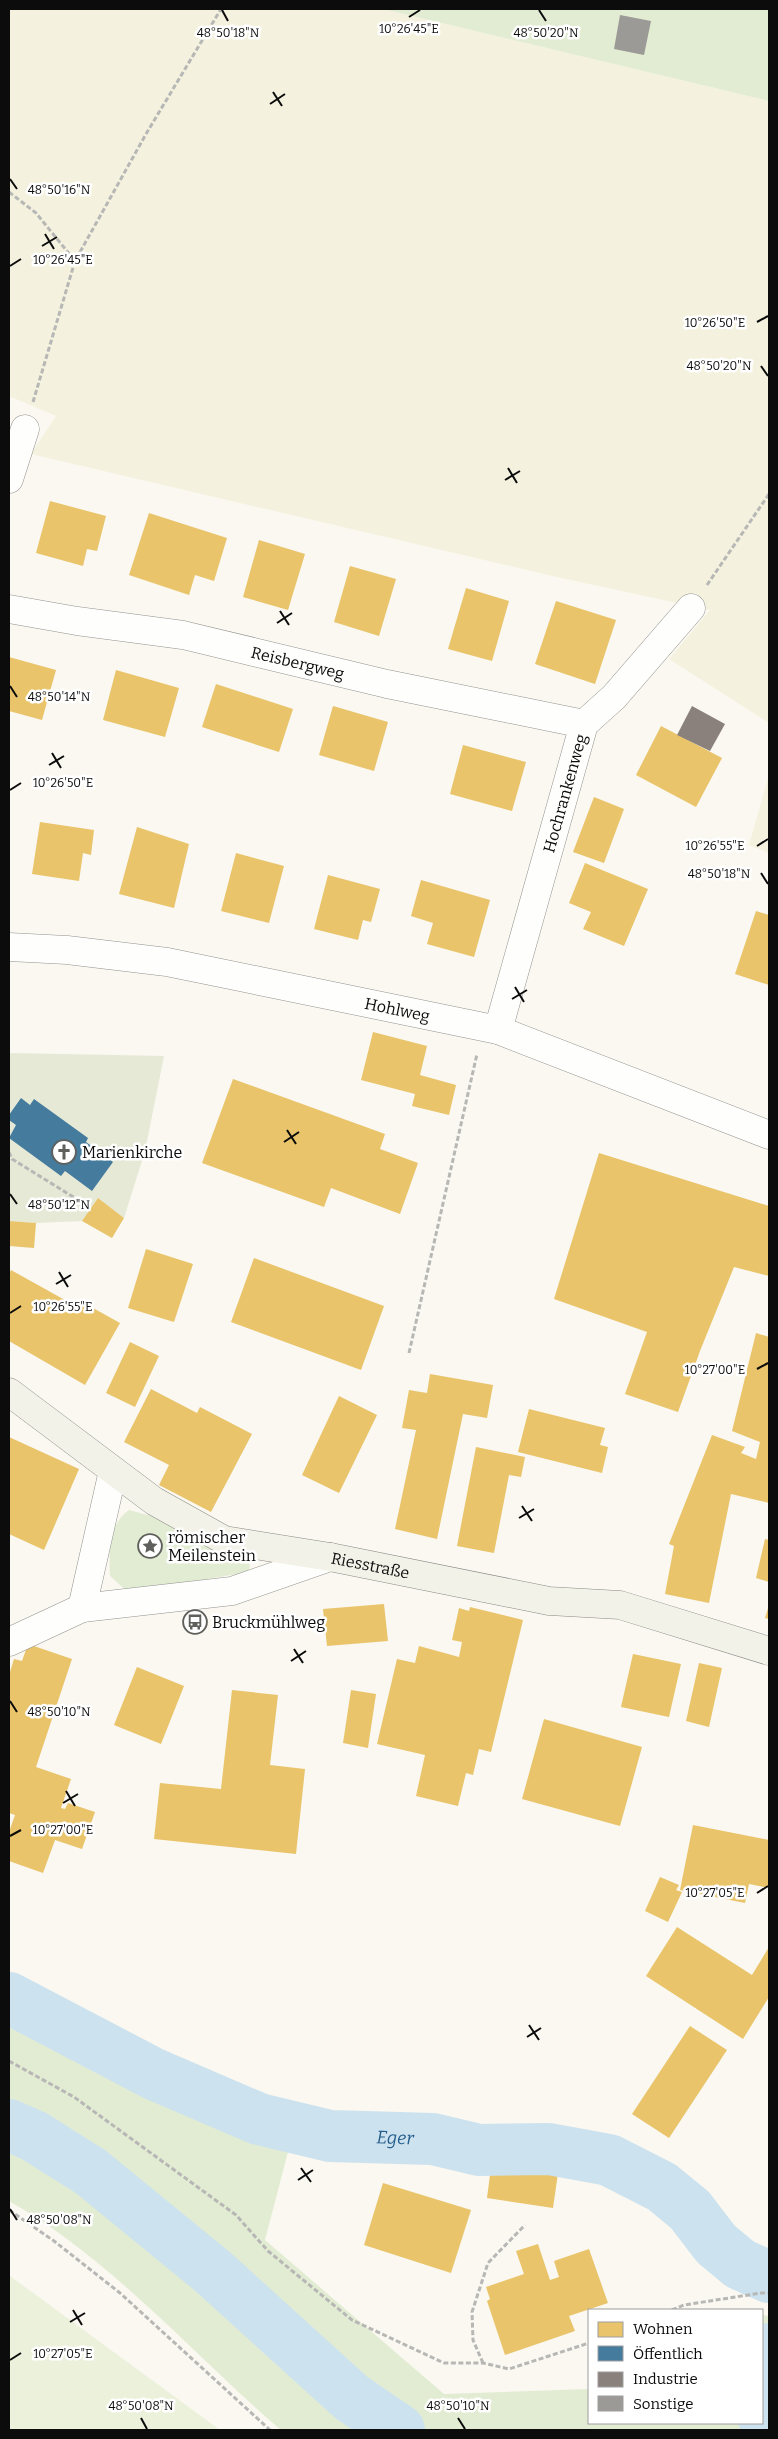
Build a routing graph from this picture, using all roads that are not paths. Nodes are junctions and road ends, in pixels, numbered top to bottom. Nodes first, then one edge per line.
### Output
1 (25, 429) road end
2 (9, 479) edge
3 (9, 608) edge
4 (691, 608) road end
5 (584, 724) junction
6 (9, 947) edge
7 (498, 1030) junction
8 (769, 1135) edge
9 (9, 1392) edge
10 (114, 1471) junction
11 (330, 1557) junction
12 (82, 1608) junction
13 (9, 1642) edge
14 (769, 1651) edge

1 - 2 street
3 - 5 street, Reisbergweg
4 - 5 street, Hochrankenweg
5 - 7 street, Hochrankenweg
6 - 7 street, Hohlweg
7 - 8 street, Hohlweg
9 - 10 street, Riesstraße
10 - 11 street, Riesstraße
10 - 12 street
11 - 12 street
11 - 14 street, Riesstraße
12 - 13 street

